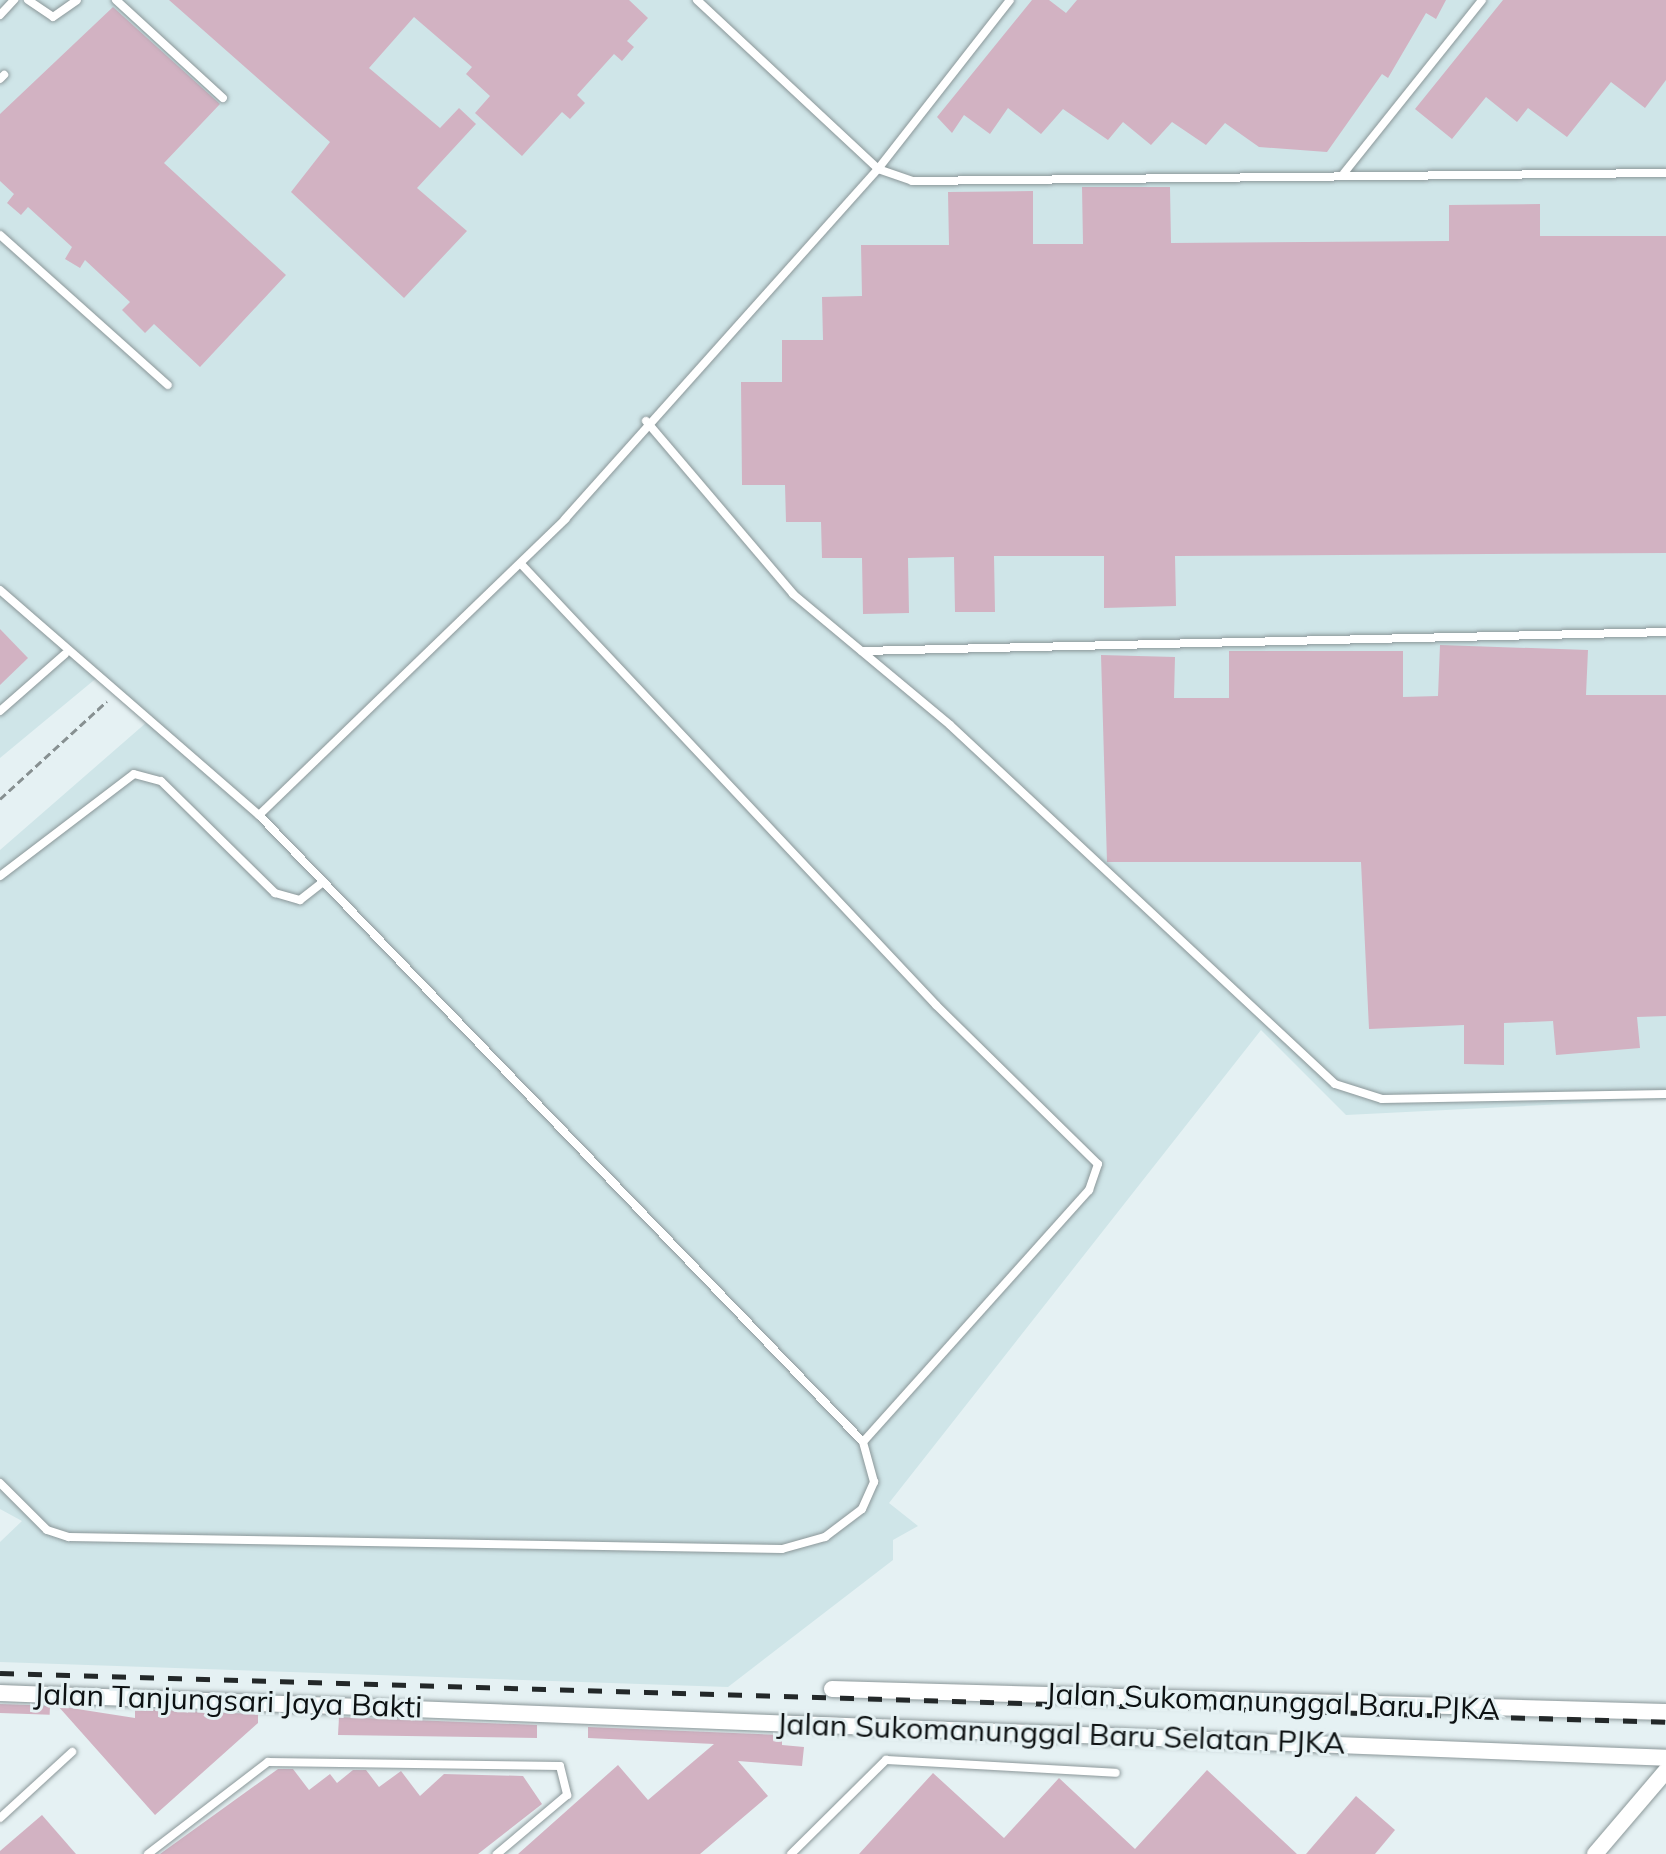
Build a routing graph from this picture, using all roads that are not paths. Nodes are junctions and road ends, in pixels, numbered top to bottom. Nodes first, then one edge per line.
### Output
1 (14, 0) edge
2 (28, 0) edge
3 (77, 0) edge
4 (116, 0) edge
5 (697, 0) edge
6 (1010, 0) edge
7 (1482, 0) edge
8 (0, 15) edge
9 (223, 98) dead end
10 (878, 169) junction
11 (1344, 173) junction
12 (1666, 173) edge
13 (0, 235) edge
14 (168, 385) dead end
15 (646, 421) junction
16 (521, 564) junction
17 (0, 590) edge
18 (1666, 632) edge
19 (861, 651) junction
20 (65, 654) junction
21 (0, 711) edge
22 (259, 815) junction
23 (0, 876) edge
24 (322, 883) junction
25 (1666, 1094) edge
26 (863, 1442) junction
27 (0, 1483) edge
28 (832, 1689) dead end
29 (0, 1693) edge
30 (455, 1706) joint
31 (1666, 1712) edge
32 (72, 1752) dead end
33 (1666, 1758) edge
34 (1666, 1771) edge
35 (1116, 1773) dead end
36 (0, 1818) edge
37 (148, 1854) edge
38 (497, 1854) edge
39 (791, 1854) edge
40 (1595, 1854) edge

1 - 8 lane
2 - 3 lane
4 - 9 lane
5 - 10 lane
6 - 10 lane
7 - 11 lane
10 - 11 lane
10 - 15 lane
11 - 12 lane
13 - 14 lane
15 - 16 lane
15 - 19 lane
16 - 22 lane
16 - 26 lane
17 - 20 lane
18 - 19 lane
19 - 25 lane
20 - 21 lane
20 - 22 lane
22 - 24 lane
23 - 24 lane
24 - 26 lane
26 - 27 lane
28 - 31 street, Jalan Sukomanunggal Baru PJKA
29 - 30 street, Jalan Tanjungsari Jaya Bakti
30 - 33 street, Jalan Sukomanunggal Baru Selatan PJKA
32 - 36 lane
34 - 40 street
35 - 39 lane
37 - 38 lane

